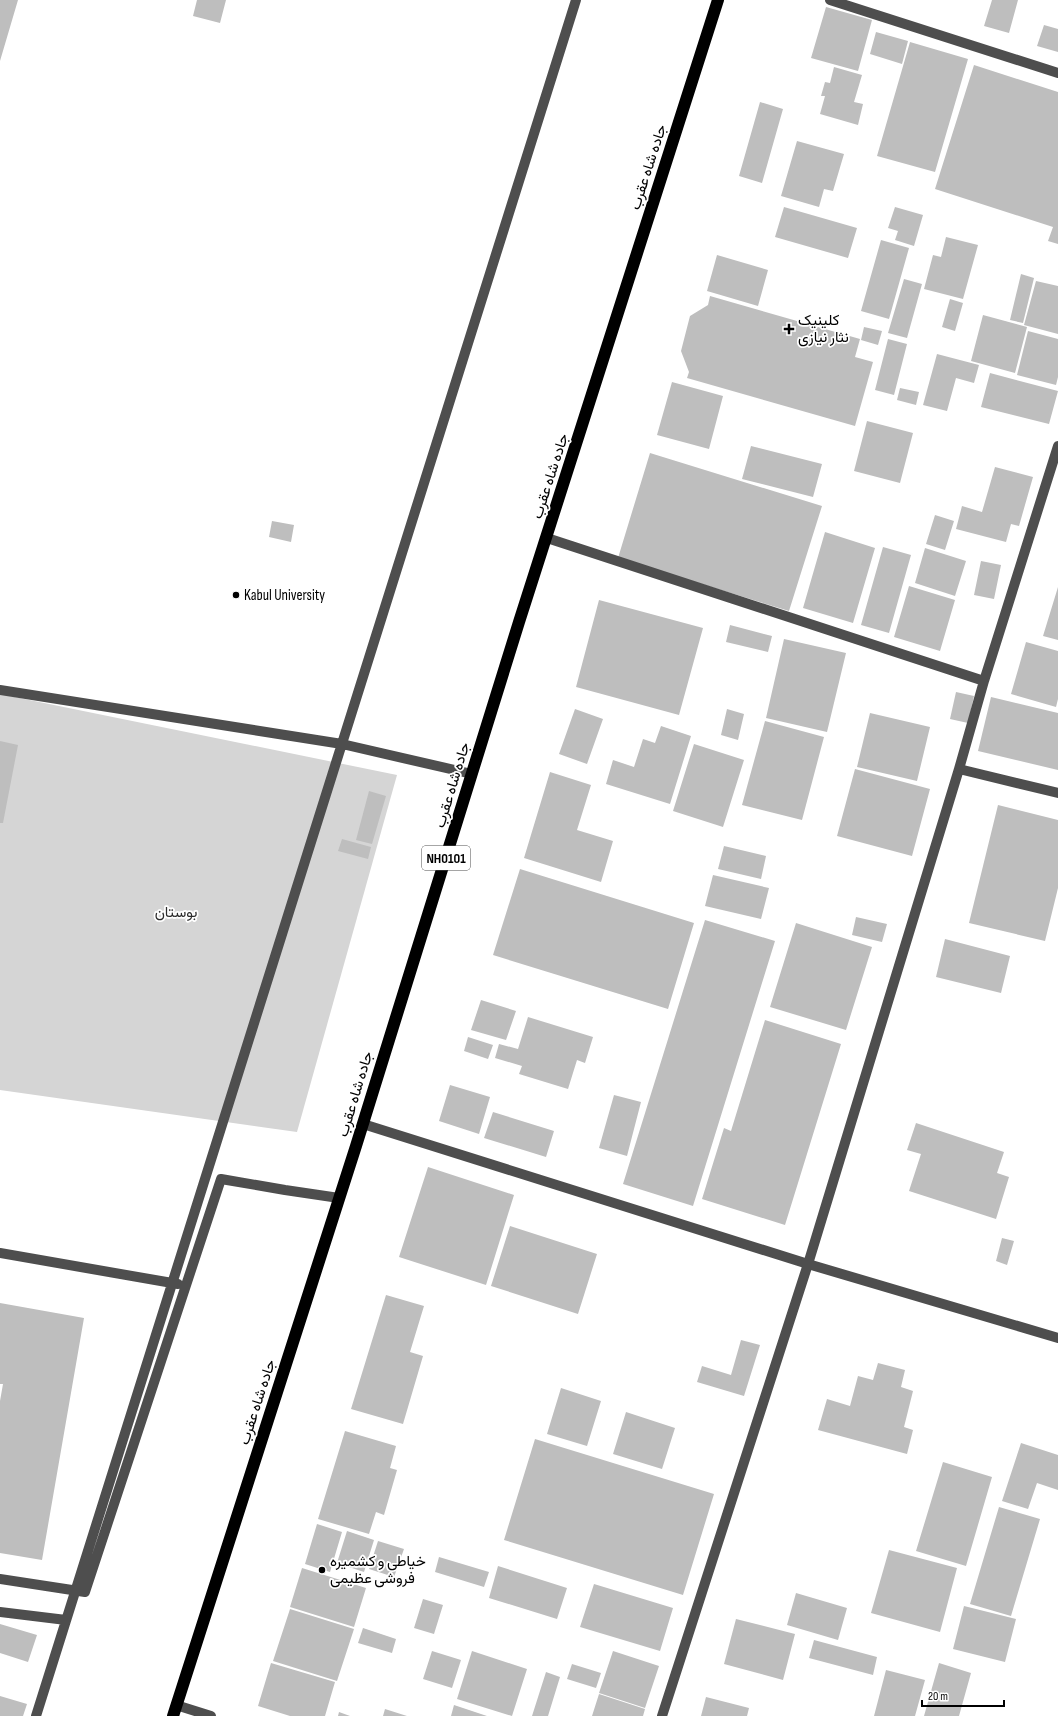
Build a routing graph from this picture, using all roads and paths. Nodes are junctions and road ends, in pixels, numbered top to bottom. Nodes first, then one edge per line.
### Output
1 (576, 0) edge
2 (718, 0) edge
3 (830, 0) edge
4 (1058, 73) edge
5 (1058, 446) edge
6 (547, 538) junction
7 (984, 681) junction
8 (0, 690) edge
9 (342, 744) junction
10 (959, 768) junction
11 (472, 774) junction
12 (1058, 793) edge
13 (363, 1124) junction
14 (339, 1198) junction
15 (0, 1253) edge
16 (808, 1264) junction
17 (186, 1286) junction
18 (1058, 1338) edge
19 (0, 1579) edge
20 (0, 1612) edge
21 (66, 1620) junction
22 (175, 1711) edge
23 (36, 1716) edge
24 (211, 1716) edge
25 (662, 1716) edge

1 - 9 street
2 - 6 highway, جاده شاه عقرب / NH0101
3 - 4 street
5 - 7 street
6 - 7 street
6 - 11 highway, جاده شاه عقرب / NH0101
7 - 10 street
8 - 9 street
9 - 11 street
9 - 21 street
10 - 12 street
10 - 16 street
11 - 13 highway, جاده شاه عقرب / NH0101
13 - 14 highway, جاده شاه عقرب / NH0101
13 - 16 street
14 - 17 street
14 - 22 highway, جاده شاه عقرب / NH0101
15 - 17 street
16 - 18 street
16 - 25 street
17 - 19 street
20 - 21 street
21 - 23 street
22 - 24 street

